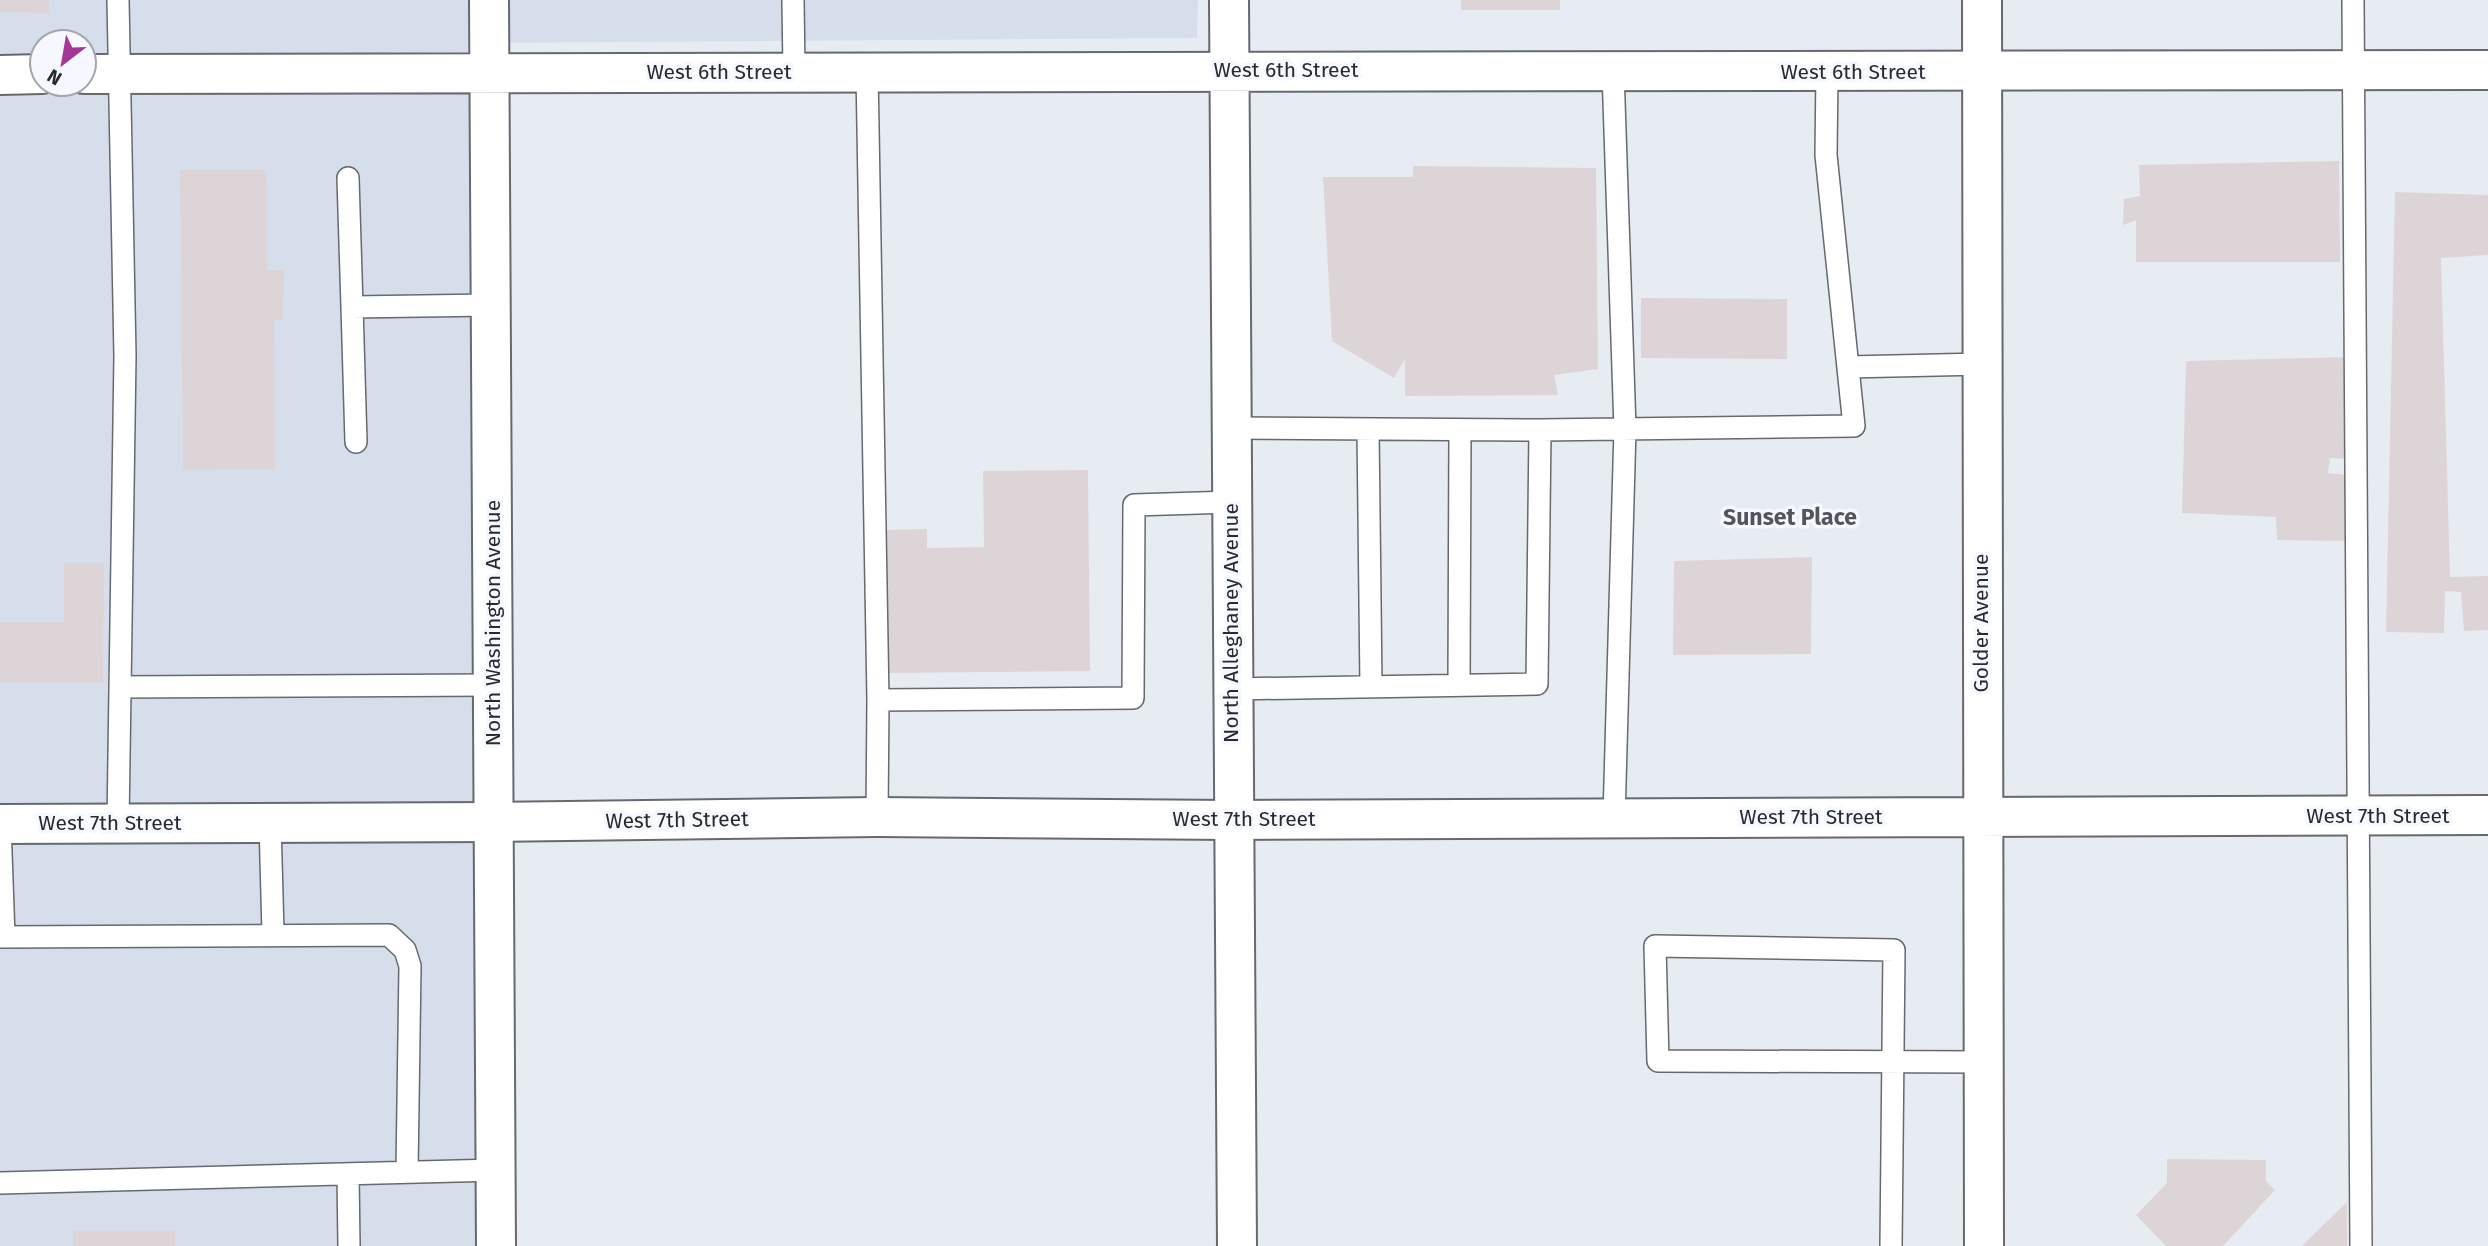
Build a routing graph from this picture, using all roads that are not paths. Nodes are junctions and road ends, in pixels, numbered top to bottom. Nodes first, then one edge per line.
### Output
1 (118, 0) edge
2 (489, 0) edge
3 (793, 0) edge
4 (1229, 0) edge
5 (1982, 0) edge
6 (2353, 0) edge
7 (1230, 69) junction
8 (2488, 70) edge
9 (794, 71) junction
10 (867, 71) junction
11 (1613, 71) junction
12 (2353, 71) junction
13 (1827, 72) junction
14 (489, 73) junction
15 (1982, 73) junction
16 (28, 74) edge
17 (102, 74) edge
18 (0, 75) edge
19 (348, 178) dead end
20 (491, 305) junction
21 (352, 307) junction
22 (1982, 364) junction
23 (1848, 367) junction
24 (1231, 428) junction
25 (1368, 429) junction
26 (1625, 429) junction
27 (1460, 430) junction
28 (1540, 430) junction
29 (356, 442) dead end
30 (1231, 502) junction
31 (493, 685) junction
32 (1459, 685) junction
33 (120, 687) junction
34 (1371, 687) junction
35 (1232, 689) junction
36 (878, 700) junction
37 (2488, 815) edge
38 (2359, 816) junction
39 (877, 817) junction
40 (1981, 817) junction
41 (1614, 818) junction
42 (1232, 820) junction
43 (494, 822) junction
44 (118, 823) junction
45 (270, 823) junction
46 (0, 824) edge
47 (273, 933) junction
48 (2, 937) edge
49 (1983, 1062) junction
50 (1893, 1063) junction
51 (496, 1170) junction
52 (407, 1172) junction
53 (348, 1174) junction
54 (0, 1183) edge
55 (349, 1246) edge
56 (496, 1246) edge
57 (1237, 1246) edge
58 (1891, 1246) edge
59 (1983, 1246) edge
60 (2361, 1246) edge

1 - 17 lane
2 - 14 street, North Washington Avenue
3 - 9 lane
4 - 7 street, North Alleghaney Avenue
5 - 15 street, Golder Avenue
6 - 12 lane
7 - 10 street, West 6th Street
7 - 11 street, West 6th Street
7 - 24 street, North Alleghaney Avenue
8 - 12 street, West 6th Street
9 - 10 street, West 6th Street
9 - 14 street, West 6th Street
10 - 36 lane
11 - 13 street, West 6th Street
11 - 26 lane
12 - 15 street, West 6th Street
12 - 38 lane
13 - 15 street, West 6th Street
13 - 23 lane
14 - 17 street, West 6th Street
14 - 20 street, North Washington Avenue
15 - 22 street, Golder Avenue
16 - 18 street
17 - 33 lane
19 - 21 lane
20 - 21 lane
20 - 31 street, North Washington Avenue
21 - 29 lane
22 - 23 lane
22 - 40 street, Golder Avenue
23 - 26 lane
24 - 25 lane
24 - 30 street, North Alleghaney Avenue
25 - 27 lane
25 - 34 lane
26 - 28 lane
26 - 41 lane
27 - 28 lane
27 - 32 lane
28 - 32 lane
30 - 35 street, North Alleghaney Avenue
30 - 36 lane
31 - 33 lane
31 - 43 street, North Washington Avenue
32 - 34 lane
33 - 44 lane
34 - 35 lane
35 - 42 street, North Alleghaney Avenue
36 - 39 lane
37 - 38 street, West 7th Street
38 - 40 street, West 7th Street
38 - 60 lane
39 - 42 street, West 7th Street
39 - 43 street, West 7th Street
40 - 41 street, West 7th Street
40 - 49 street, Golder Avenue
41 - 42 street, West 7th Street
42 - 57 street, North Alleghaney Avenue
43 - 45 street, West 7th Street
43 - 51 street, North Washington Avenue
44 - 45 street, West 7th Street
44 - 46 street, West 7th Street
45 - 47 lane
46 - 48 lane
47 - 48 lane
47 - 52 lane
49 - 50 lane
49 - 59 street, Golder Avenue
50 - 50 lane
50 - 58 lane
51 - 52 lane
51 - 56 street, North Washington Avenue
52 - 53 lane
53 - 54 lane
53 - 55 lane

